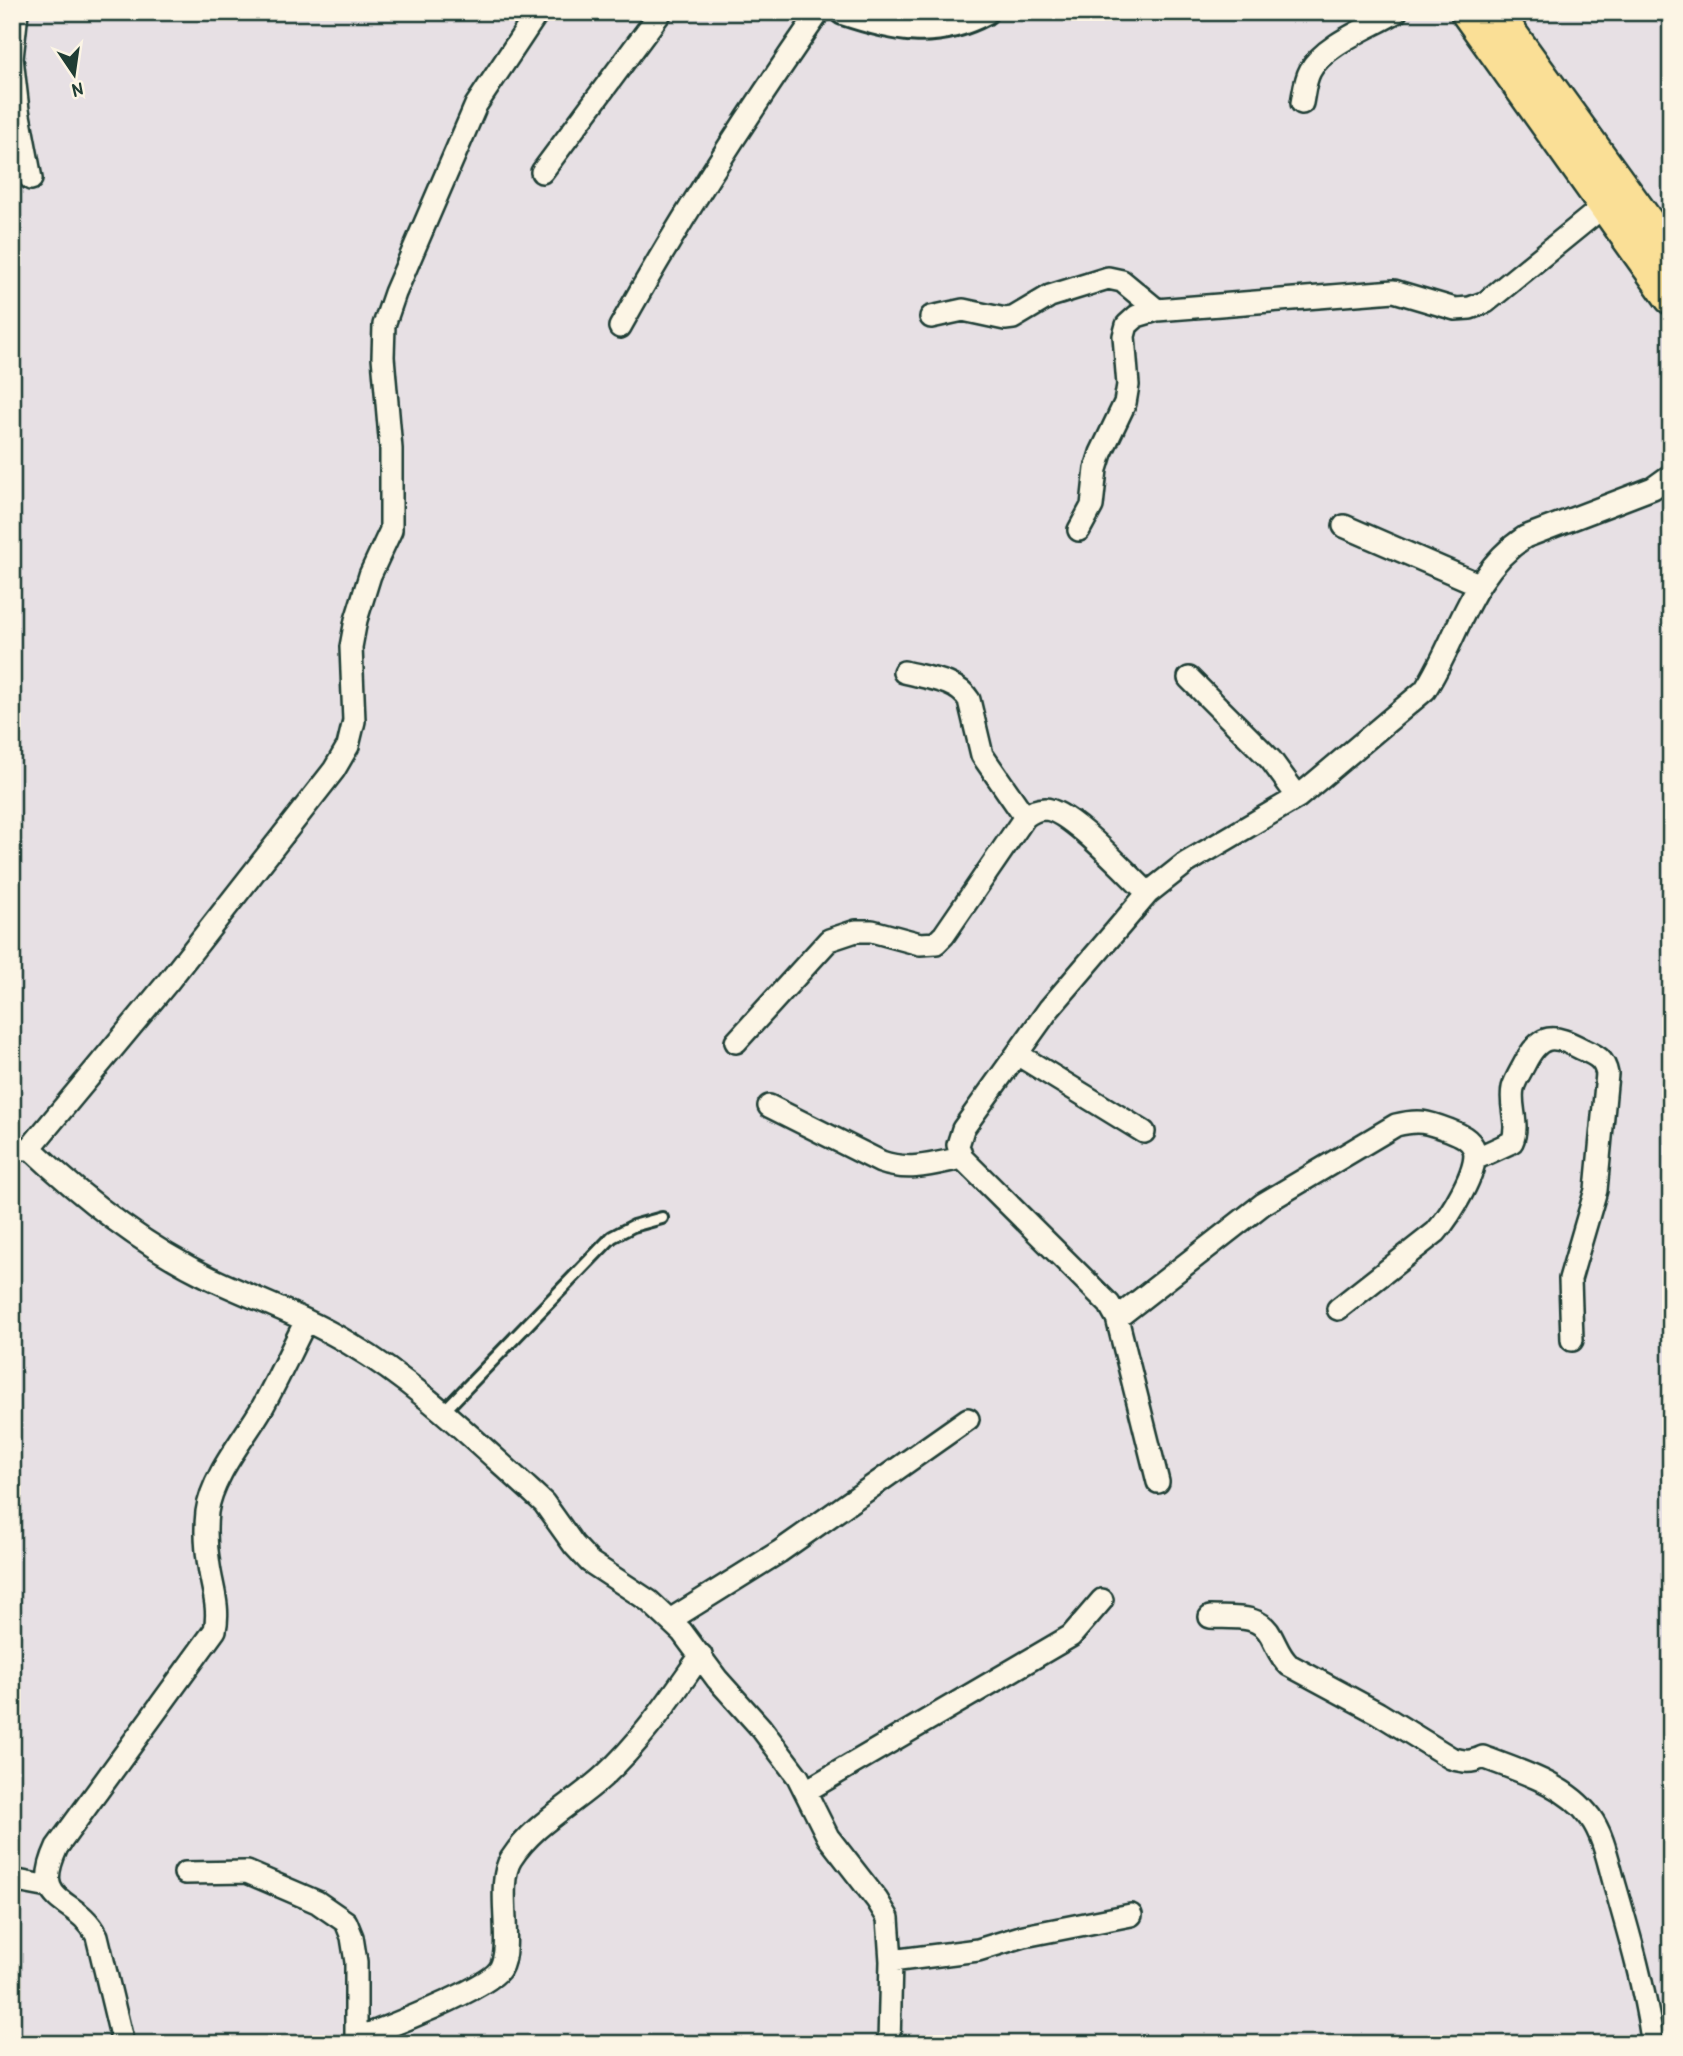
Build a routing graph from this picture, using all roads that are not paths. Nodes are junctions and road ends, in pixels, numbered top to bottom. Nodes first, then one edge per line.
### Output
1 (17, 12) edge
2 (538, 12) edge
3 (661, 12) edge
4 (819, 12) edge
5 (843, 12) edge
6 (985, 12) edge
7 (1396, 12) edge
8 (1467, 12) edge
9 (1495, 12) edge
10 (13, 41) edge
11 (1302, 103) dead end
12 (542, 172) dead end
13 (31, 178) dead end
14 (1605, 205) junction
15 (1671, 256) edge
16 (1671, 298) edge
17 (1157, 310) junction
18 (931, 317) dead end
19 (620, 327) dead end
20 (1671, 475) edge
21 (1344, 526) dead end
22 (1079, 530) dead end
23 (1478, 584) junction
24 (904, 672) dead end
25 (1189, 678) dead end
26 (1298, 797) junction
27 (1026, 817) junction
28 (1148, 893) junction
29 (736, 1042) dead end
30 (1017, 1054) junction
31 (769, 1106) dead end
32 (1144, 1132) dead end
33 (21, 1149) edge
34 (962, 1158) junction
35 (1475, 1159) junction
36 (662, 1217) dead end
37 (1338, 1309) dead end
38 (1117, 1318) junction
39 (306, 1321) junction
40 (1573, 1340) dead end
41 (444, 1411) junction
42 (968, 1419) dead end
43 (1158, 1482) dead end
44 (1102, 1600) dead end
45 (1210, 1617) dead end
46 (670, 1620) junction
47 (701, 1655) junction
48 (806, 1791) junction
49 (184, 1873) dead end
50 (12, 1880) edge
51 (49, 1887) junction
52 (1131, 1915) dead end
53 (891, 1961) junction
54 (357, 2041) edge
55 (123, 2044) edge
56 (890, 2044) edge
57 (1655, 2044) edge

1 - 10 street
2 - 33 street
3 - 12 street
4 - 19 street
5 - 6 street
7 - 11 street
8 - 14 main road
9 - 15 main road
10 - 13 street
14 - 16 main road
14 - 17 street
17 - 18 street
17 - 22 street
20 - 23 street
21 - 23 street
23 - 26 street
24 - 27 street
25 - 26 street
26 - 28 street
27 - 28 street
27 - 29 street
28 - 30 street
30 - 32 street
30 - 34 street
31 - 34 street
33 - 39 street
34 - 38 street
35 - 37 street
35 - 38 street
35 - 40 street
36 - 41 lane
38 - 43 street
39 - 41 street
39 - 51 street
41 - 46 street
42 - 46 street
44 - 48 street
45 - 57 street
46 - 47 street
47 - 48 street
47 - 54 street
48 - 53 street
49 - 54 street
50 - 51 street
51 - 55 street
52 - 53 street
53 - 56 street

